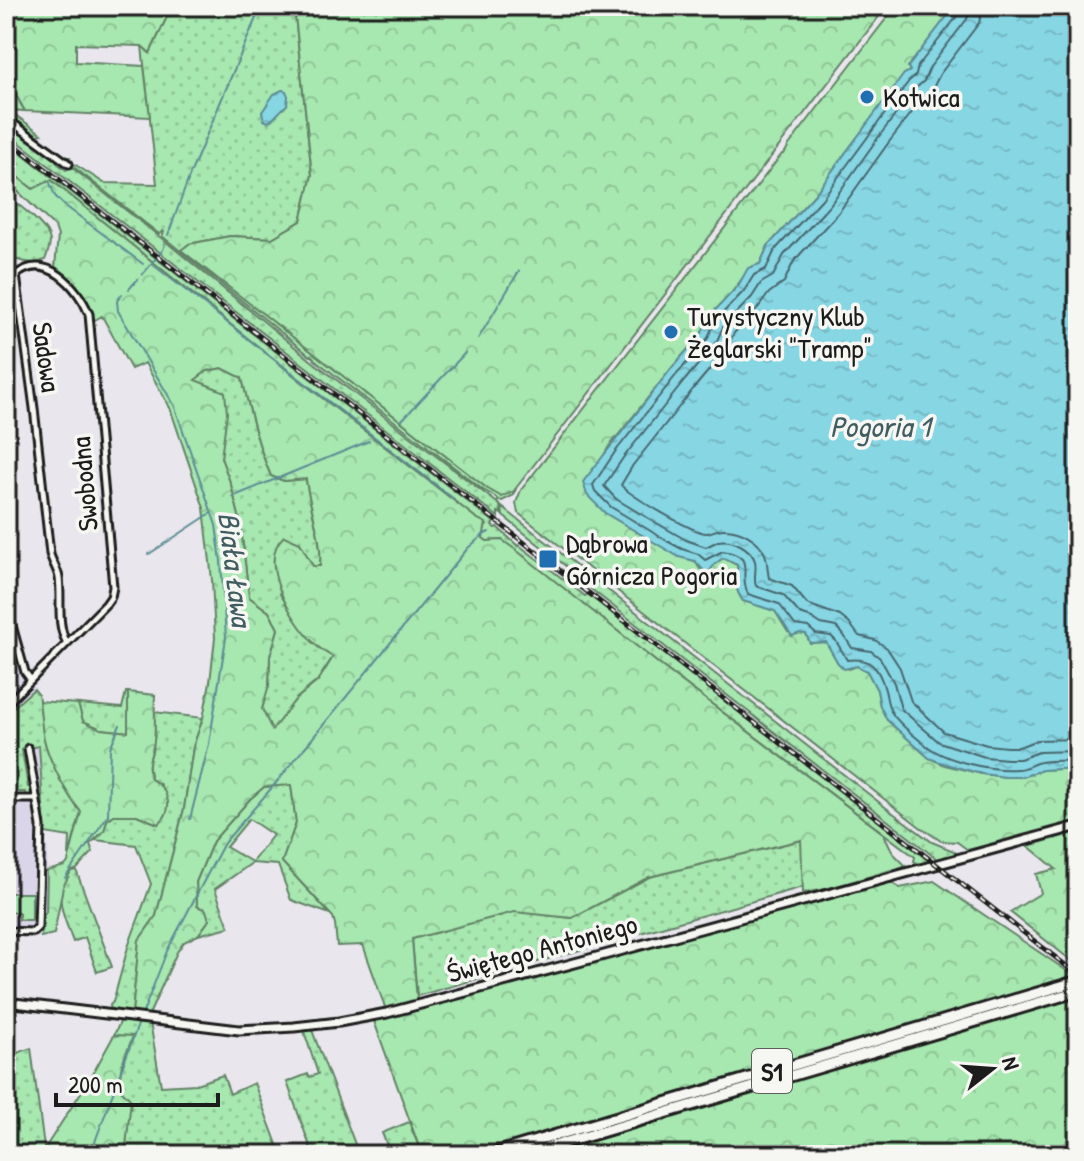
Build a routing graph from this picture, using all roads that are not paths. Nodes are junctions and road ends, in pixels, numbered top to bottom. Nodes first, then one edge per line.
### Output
1 (6, 118) edge
2 (69, 164) dead end
3 (6, 275) edge
4 (16, 275) junction
5 (6, 604) edge
6 (67, 643) junction
7 (31, 680) junction
8 (6, 705) edge
9 (28, 748) dead end
10 (6, 799) edge
11 (37, 799) junction
12 (1078, 826) edge
13 (6, 931) edge
14 (1078, 981) edge
15 (1078, 991) edge
16 (6, 1002) edge
17 (489, 1155) edge
18 (523, 1155) edge

1 - 2 street
3 - 4 street
4 - 6 street, Sadowa
4 - 6 street, Swobodna
5 - 7 street
6 - 7 street, Swobodna
7 - 8 street, Swobodna
9 - 11 street
10 - 11 street
11 - 13 street
12 - 16 street, Świętego Antoniego
14 - 17 highway, S1
15 - 18 highway, S1

